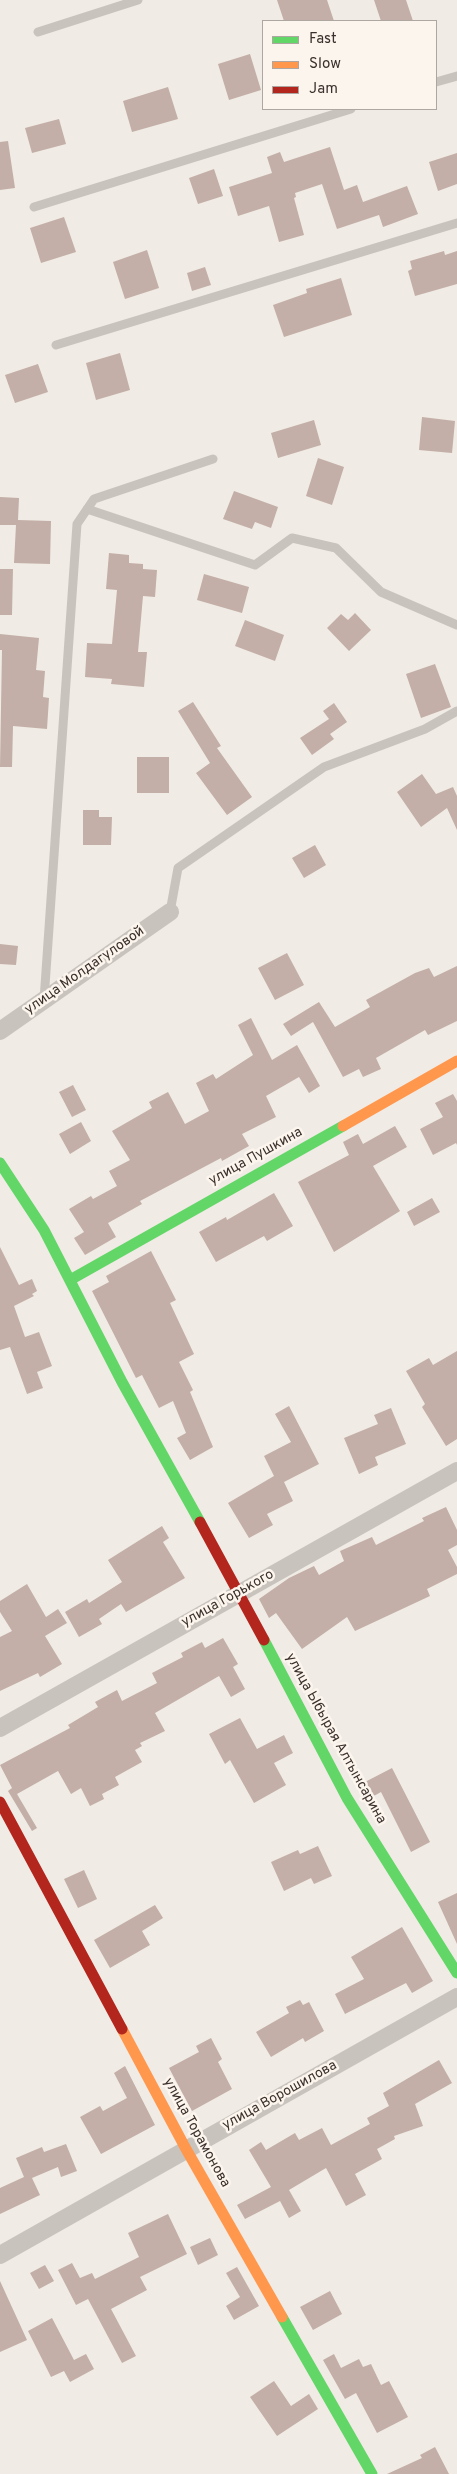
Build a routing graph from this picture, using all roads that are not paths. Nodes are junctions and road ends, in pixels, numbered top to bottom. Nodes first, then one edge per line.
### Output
1 (138, 0) edge
2 (38, 32) dead end
3 (457, 76) edge
4 (437, 82) edge
5 (348, 110) edge
6 (34, 207) dead end
7 (457, 222) edge
8 (56, 345) dead end
9 (213, 460) dead end
10 (87, 509) junction
11 (457, 625) edge
12 (457, 712) edge
13 (170, 912) joint
14 (44, 1000) junction
15 (0, 1031) edge
16 (457, 1061) edge
17 (0, 1163) edge
18 (70, 1280) junction
19 (457, 1471) edge
20 (240, 1593) junction
21 (0, 1728) edge
22 (0, 1802) edge
23 (457, 1973) edge
24 (457, 1997) edge
25 (186, 2149) junction
26 (0, 2255) edge
27 (372, 2474) edge

1 - 2 lane
3 - 4 lane
5 - 6 lane
7 - 8 lane
9 - 10 lane
10 - 11 lane
10 - 14 lane
12 - 13 lane
13 - 14 street, улица Молдагуловой
14 - 15 street, улица Молдагуловой
16 - 18 street, улица Пушкина
17 - 18 street, улица Ыбырая Алтынсарина
18 - 20 street, улица Ыбырая Алтынсарина
19 - 20 street, улица Горького
20 - 21 street, улица Горького
20 - 23 street, улица Ыбырая Алтынсарина
22 - 25 street, улица Торамонова
24 - 25 street, улица Ворошилова
25 - 26 street, улица Ворошилова
25 - 27 street, улица Торамонова

